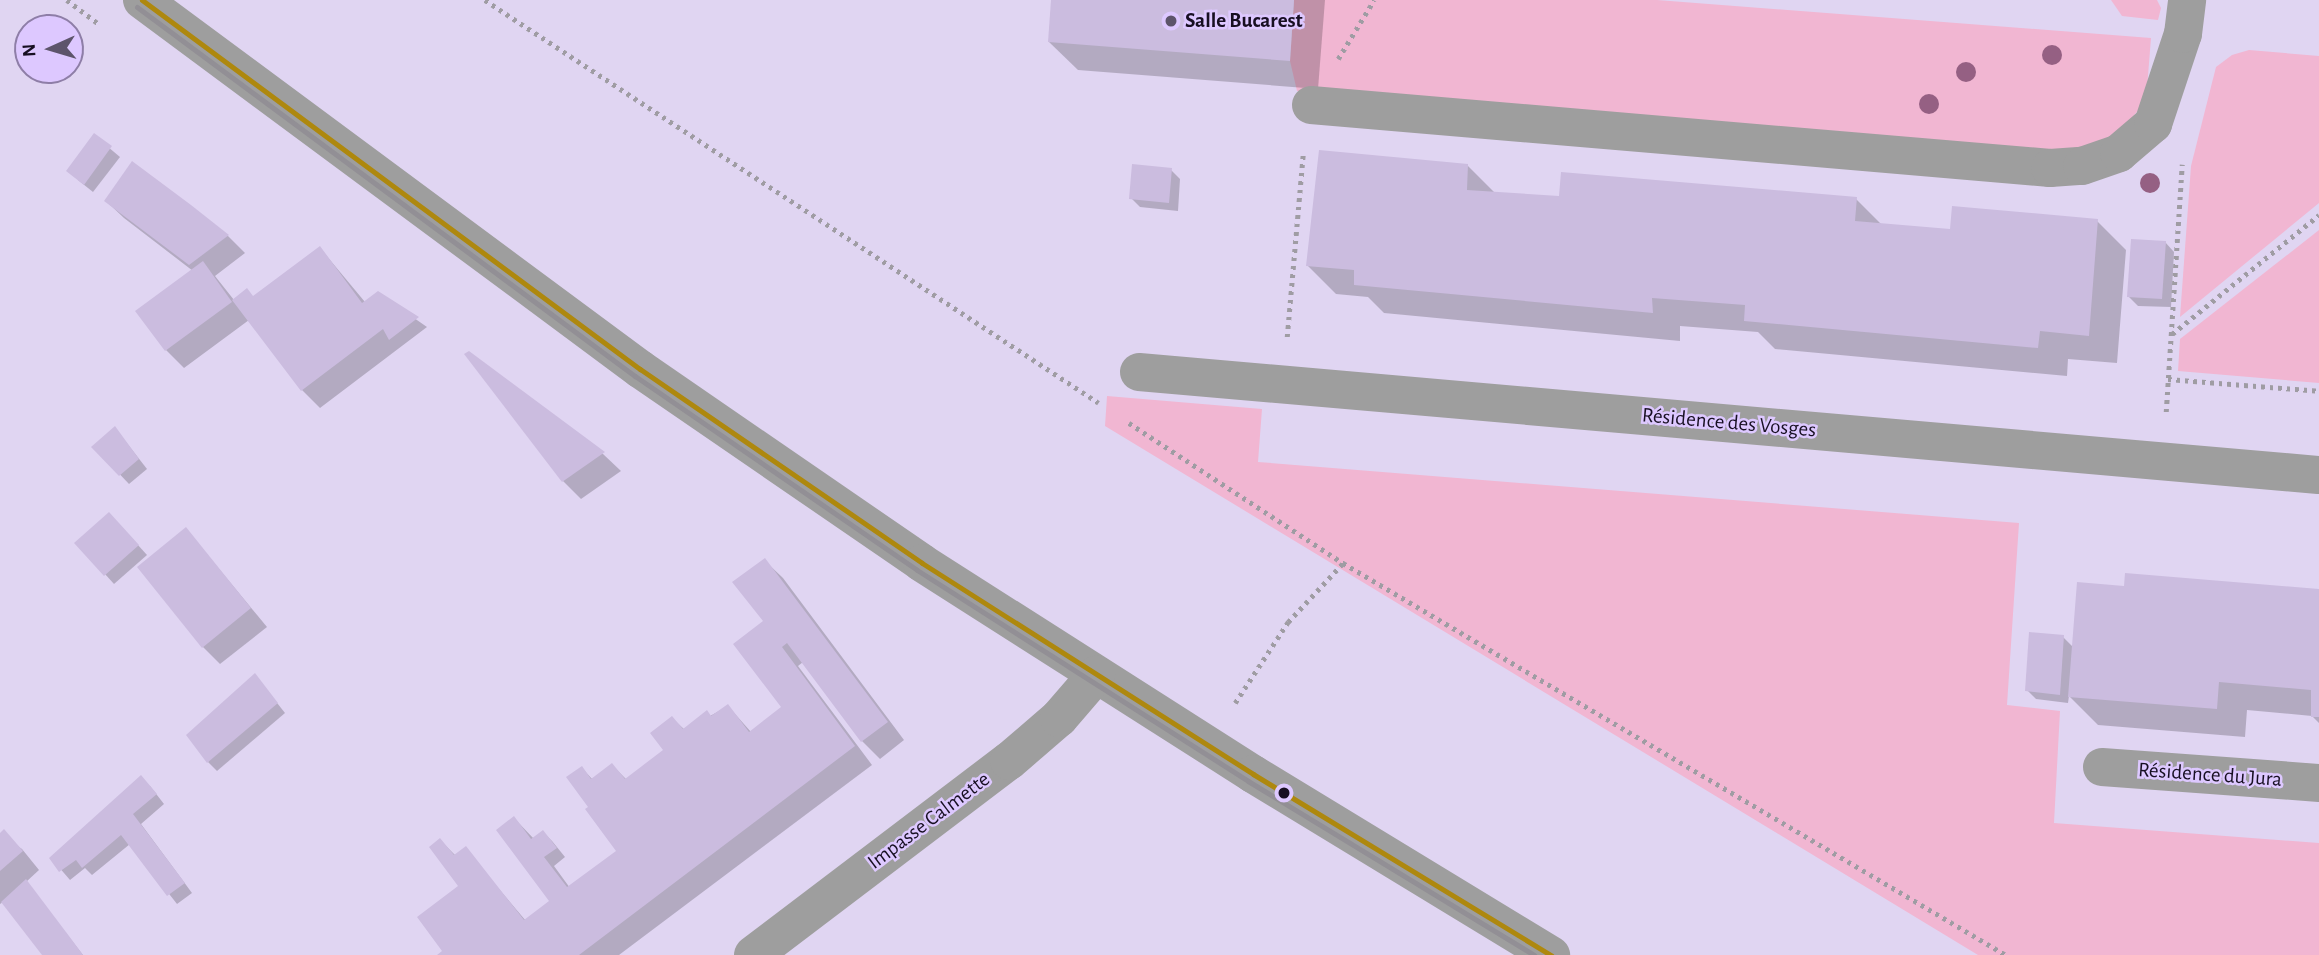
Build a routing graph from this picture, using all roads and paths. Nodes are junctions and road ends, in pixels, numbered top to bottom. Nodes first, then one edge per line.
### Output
1 (142, 0) edge
2 (485, 0) edge
3 (1374, 0) edge
4 (2187, 0) edge
5 (1311, 105) junction
6 (2183, 156) dead end
7 (2319, 215) edge
8 (2172, 334) junction
9 (1139, 372) dead end
10 (2168, 379) junction
11 (1283, 384) junction
12 (2319, 391) edge
13 (1104, 406) dead end
14 (1127, 422) dead end
15 (2162, 461) junction
16 (2319, 475) edge
17 (1343, 563) junction
18 (1096, 675) junction
19 (1208, 745) junction
20 (2102, 768) dead end
21 (2319, 783) edge
22 (752, 955) edge
23 (1551, 955) edge
24 (2006, 955) edge

1 - 18 street
2 - 13 path
3 - 5 path
4 - 5 street
5 - 11 path
6 - 8 path
7 - 8 path
8 - 10 path
9 - 11 street, Résidence des Vosges
10 - 12 path
10 - 15 path
11 - 15 street, Résidence des Vosges
14 - 17 path
15 - 16 street, Résidence des Vosges
17 - 19 path
17 - 24 path
18 - 19 street
18 - 22 street, Impasse Calmette
19 - 23 street
20 - 21 street, Résidence du Jura

